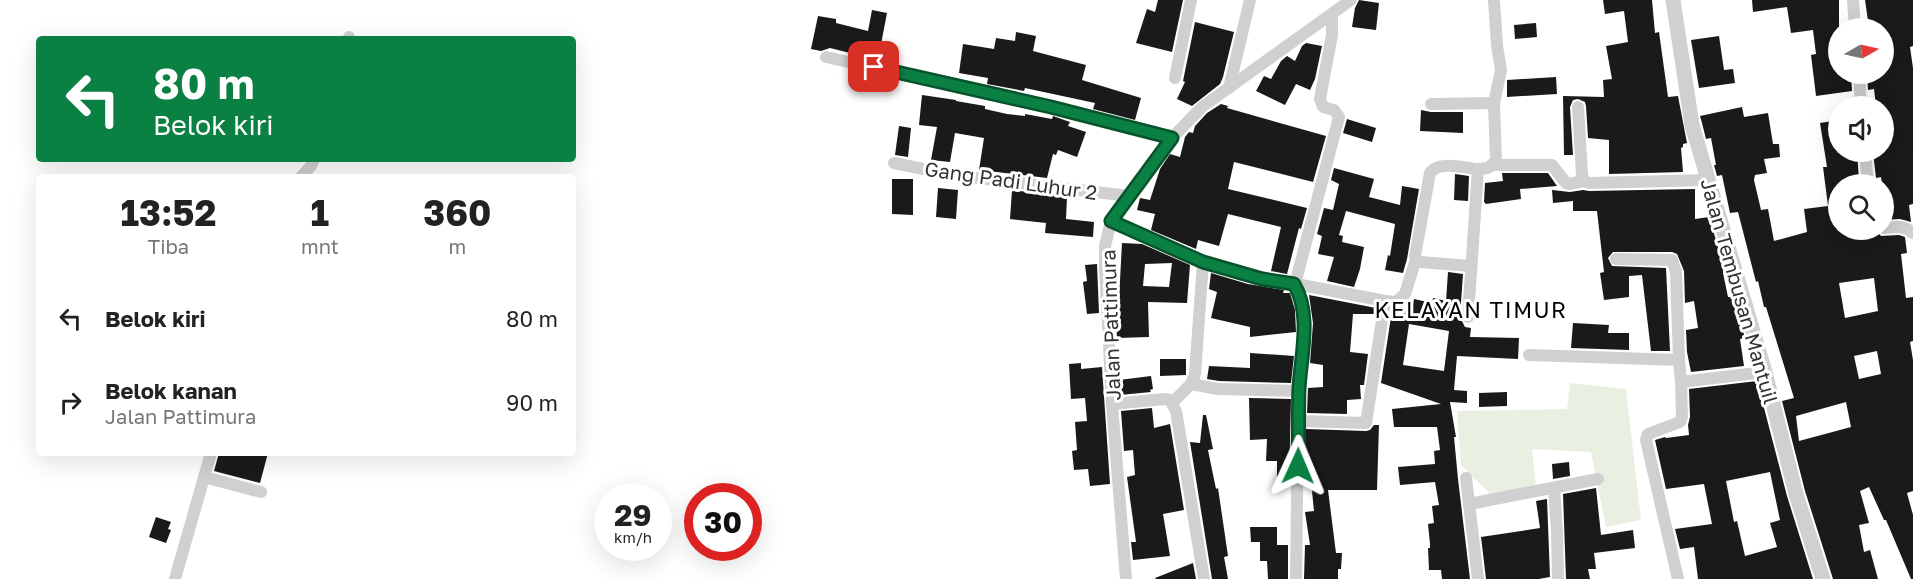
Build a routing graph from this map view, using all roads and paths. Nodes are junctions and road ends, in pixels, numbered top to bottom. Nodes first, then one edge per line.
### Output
1 (1191, 0) edge
2 (1250, 0) edge
3 (1351, 0) edge
4 (1494, 0) edge
5 (1674, 0) edge
6 (1853, 0) edge
7 (1332, 15) junction
8 (1854, 18) edge
9 (826, 57) dead end
10 (1175, 78) dead end
11 (1229, 88) junction
12 (1494, 103) junction
13 (1431, 104) dead end
14 (1578, 107) dead end
15 (1172, 138) junction
16 (313, 162) edge
17 (894, 163) dead end
18 (1493, 165) junction
19 (1478, 169) junction
20 (304, 174) edge
21 (1707, 180) junction
22 (1584, 181) junction
23 (1129, 196) junction
24 (1111, 221) junction
25 (1894, 227) edge
26 (1913, 233) edge
27 (1416, 259) junction
28 (1616, 260) dead end
29 (1203, 262) junction
30 (1471, 266) junction
31 (1294, 284) junction
32 (1385, 301) junction
33 (1468, 317) dead end
34 (1529, 355) dead end
35 (1679, 360) junction
36 (1765, 372) junction
37 (1681, 382) junction
38 (1191, 384) junction
39 (1299, 391) junction
40 (1172, 403) junction
41 (1112, 404) junction
42 (1299, 421) junction
43 (210, 456) edge
44 (204, 477) junction
45 (1466, 478) dead end
46 (1598, 479) dead end
47 (1554, 488) junction
48 (261, 492) dead end
49 (1469, 504) junction
50 (175, 579) edge
51 (1125, 579) edge
52 (1204, 579) edge
53 (1296, 579) edge
54 (1478, 579) edge
55 (1558, 579) edge
56 (1678, 579) edge
57 (1823, 579) edge

1 - 10 street
2 - 11 street
3 - 7 street, Jalan Pattimura
4 - 12 street
5 - 21 street, Jalan Tembusan Mantuil
6 - 8 street
7 - 11 street, Jalan Pattimura
7 - 31 street
9 - 15 street
11 - 15 street, Jalan Pattimura
12 - 13 street
12 - 18 street
14 - 22 street
15 - 23 street, Jalan Pattimura
16 - 20 street
17 - 23 street, Gang Padi Luhur 2
18 - 19 street
18 - 22 street
19 - 27 street
19 - 30 street
21 - 22 street
21 - 36 street, Jalan Tembusan Mantuil
23 - 24 street, Jalan Pattimura
24 - 29 street
24 - 41 street, Jalan Pattimura
25 - 26 street
27 - 30 street
27 - 32 street
28 - 35 street
29 - 31 street
29 - 38 street
30 - 33 street
31 - 32 street
31 - 39 street
32 - 42 street
34 - 35 street
35 - 37 street
36 - 37 street
36 - 57 street, Jalan Tembusan Mantuil
37 - 56 street
38 - 39 street
38 - 40 street
39 - 42 street
40 - 41 street
40 - 52 street
41 - 51 street, Jalan Pattimura
42 - 53 street
43 - 44 street
44 - 48 street
44 - 50 street
45 - 49 street
46 - 47 street
47 - 49 street
47 - 55 street
49 - 54 street

